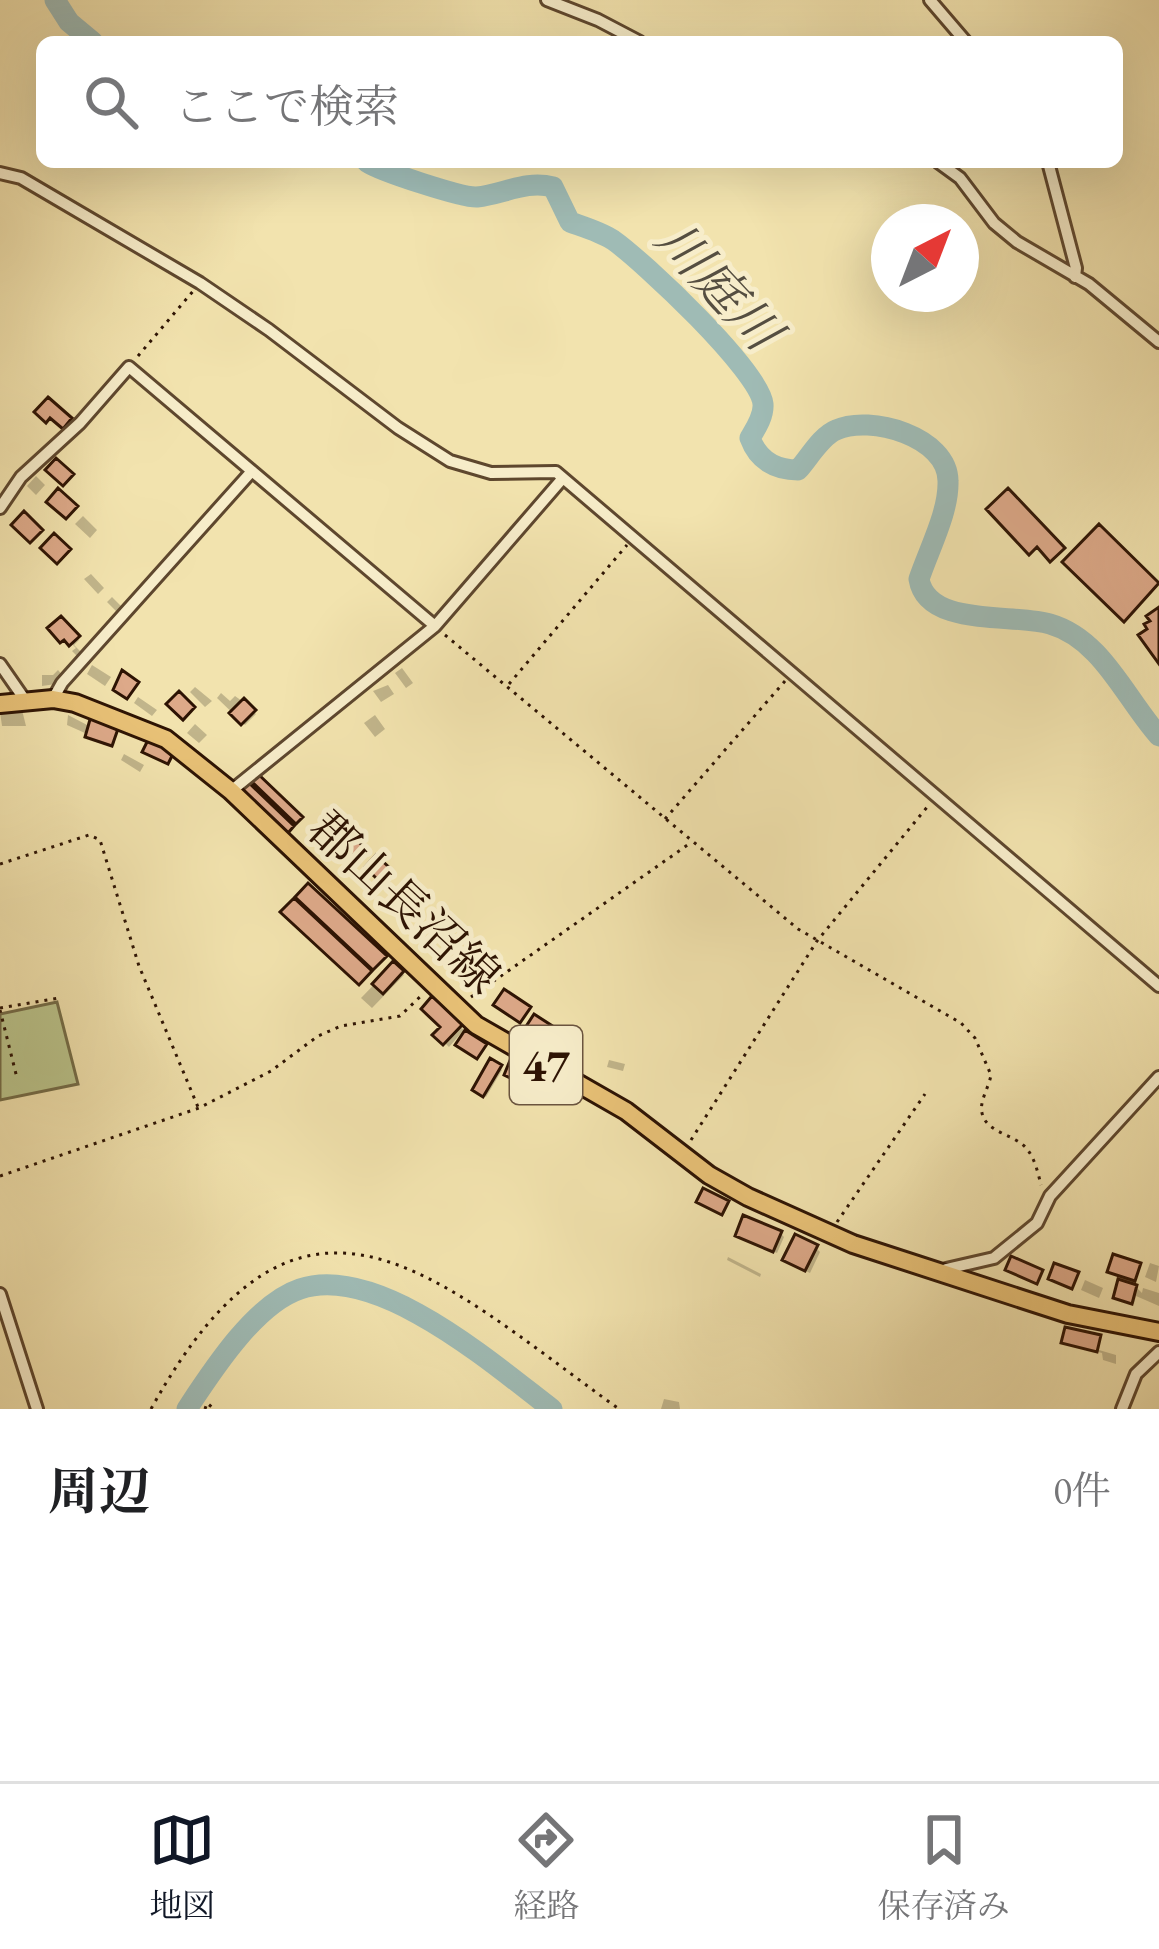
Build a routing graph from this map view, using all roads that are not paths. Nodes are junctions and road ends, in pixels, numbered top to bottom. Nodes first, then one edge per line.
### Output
1 (547, 0) edge
2 (930, 0) edge
3 (627, 36) edge
4 (960, 36) edge
5 (946, 168) edge
6 (1050, 168) edge
7 (0, 173) edge
8 (1075, 277) junction
9 (1159, 342) edge
10 (252, 471) junction
11 (563, 478) junction
12 (0, 508) edge
13 (435, 626) junction
14 (0, 664) edge
15 (53, 699) junction
16 (25, 700) junction
17 (0, 704) edge
18 (231, 791) junction
19 (1159, 986) edge
20 (1159, 1077) edge
21 (936, 1270) junction
22 (0, 1294) edge
23 (1159, 1332) edge
24 (1159, 1352) edge
25 (37, 1409) edge
26 (1122, 1409) edge

1 - 3 street
2 - 4 street
5 - 8 street
6 - 8 street
7 - 11 street
8 - 9 street
10 - 12 street
10 - 13 street
10 - 15 street
11 - 13 street
11 - 19 street
13 - 18 street
14 - 16 street
15 - 16 main road, 郡山長沼線 / 47
15 - 18 main road, 郡山長沼線 / 47
16 - 17 main road, 郡山長沼線 / 47
18 - 21 main road, 郡山長沼線 / 47
20 - 21 street
21 - 23 main road, 郡山長沼線 / 47
22 - 25 street
24 - 26 street

